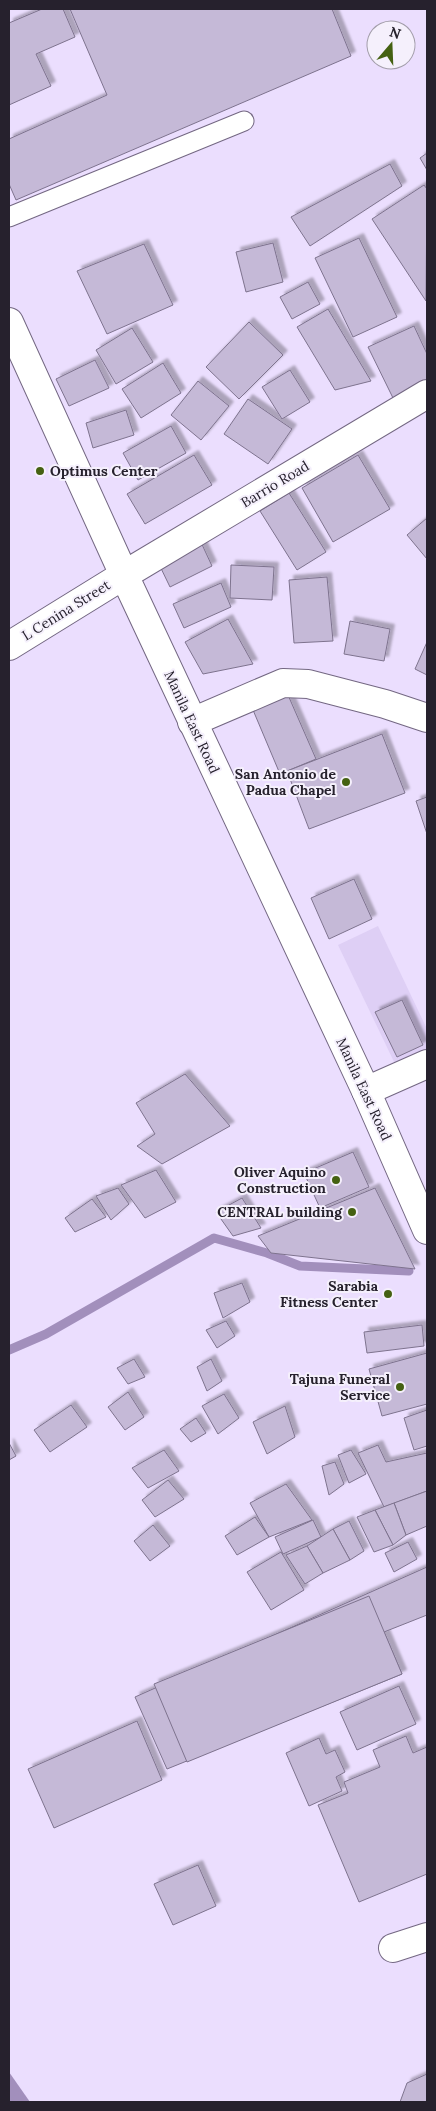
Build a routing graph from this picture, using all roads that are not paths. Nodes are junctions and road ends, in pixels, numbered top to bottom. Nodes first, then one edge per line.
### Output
1 (244, 121) dead end
2 (9, 216) edge
3 (9, 322) edge
4 (427, 394) edge
5 (124, 575) junction
6 (9, 646) edge
7 (427, 718) edge
8 (192, 722) junction
9 (427, 1064) edge
10 (366, 1091) junction
11 (427, 1230) edge
12 (427, 1937) edge
13 (393, 1948) dead end

1 - 2 lane
3 - 5 main road, Manila East Road
4 - 5 main road, Barrio Road
5 - 6 main road, L Cenina Street
5 - 8 main road, Manila East Road
7 - 8 main road
8 - 10 main road, Manila East Road
9 - 10 main road
10 - 11 main road, Manila East Road
12 - 13 main road

